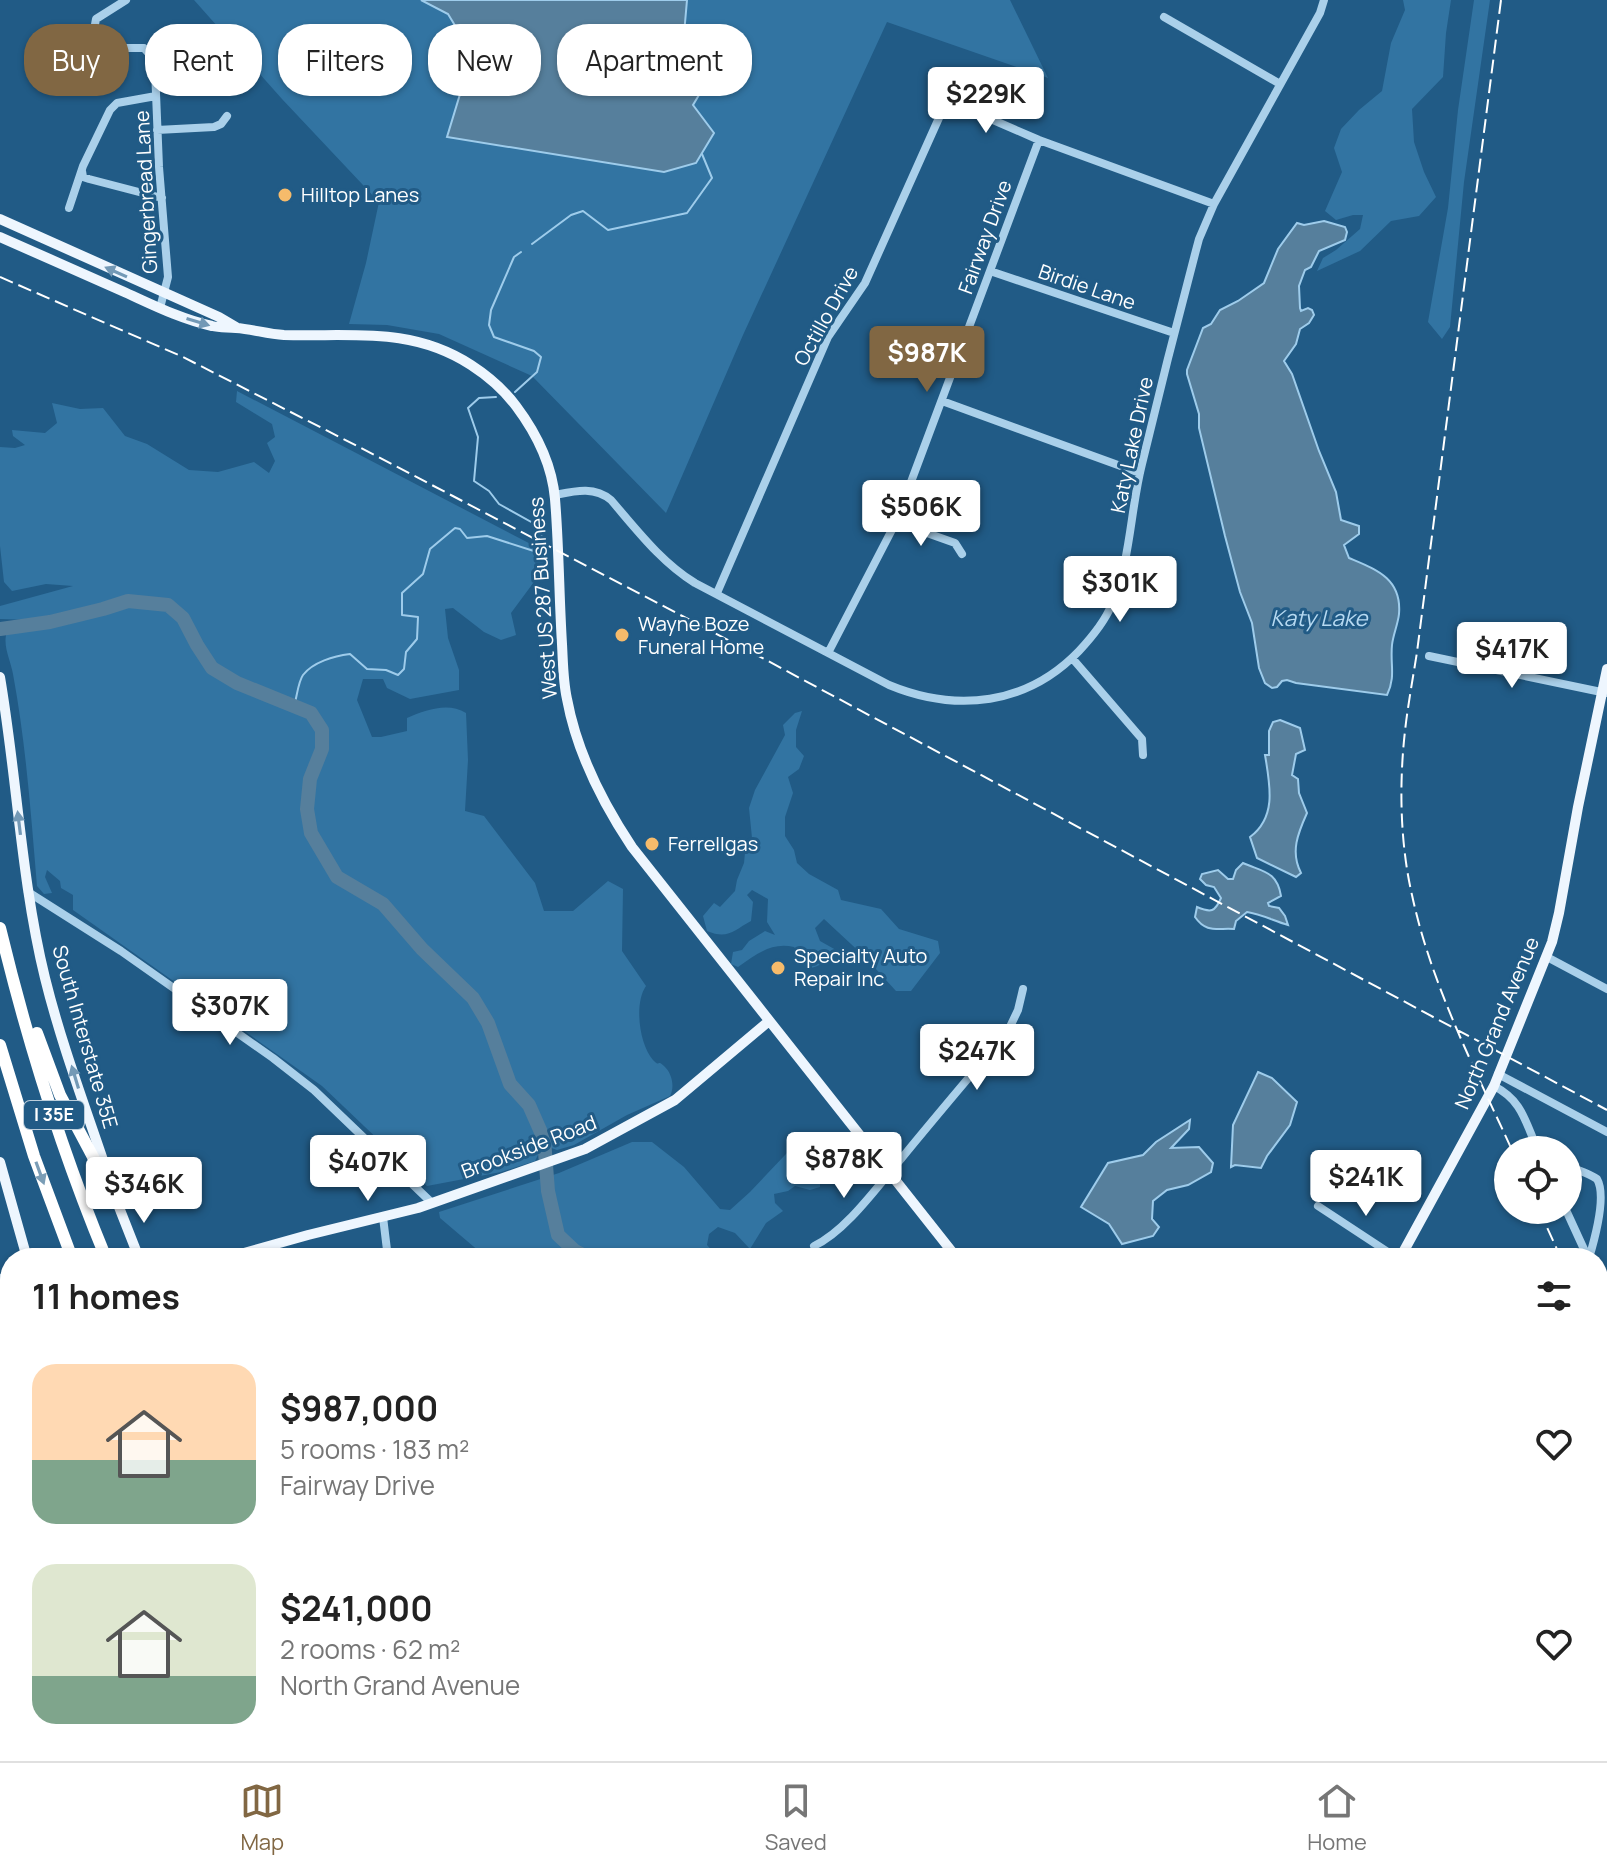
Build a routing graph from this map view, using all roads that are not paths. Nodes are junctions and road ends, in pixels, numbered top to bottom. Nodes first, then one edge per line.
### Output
1 (126, 0) edge
2 (1324, 0) edge
3 (1164, 17) dead end
4 (145, 49) edge
5 (1280, 84) junction
6 (156, 96) joint
7 (227, 116) dead end
8 (157, 130) junction
9 (1039, 140) junction
10 (83, 166) junction
11 (162, 198) junction
12 (1214, 204) junction
13 (69, 208) dead end
14 (0, 219) edge
15 (0, 237) edge
16 (990, 271) junction
17 (165, 294) junction
18 (160, 308) junction
19 (238, 328) junction
20 (1174, 333) junction
21 (942, 401) junction
22 (1140, 473) junction
23 (555, 495) junction
24 (896, 522) junction
25 (962, 554) dead end
26 (717, 593) junction
27 (828, 653) junction
28 (1429, 656) dead end
29 (1072, 658) junction
30 (1607, 669) edge
31 (0, 677) edge
32 (1604, 692) edge
33 (1143, 755) dead end
34 (28, 892) junction
35 (0, 928) edge
36 (1547, 957) junction
37 (10, 969) junction
38 (1023, 989) dead end
39 (1607, 989) edge
40 (769, 1021) junction
41 (0, 1045) edge
42 (1498, 1074) junction
43 (1494, 1086) junction
44 (1607, 1132) edge
45 (1532, 1136) edge
46 (1, 1166) edge
47 (1582, 1171) edge
48 (889, 1173) junction
49 (432, 1203) junction
50 (118, 1204) junction
51 (1318, 1206) dead end
52 (383, 1217) junction
53 (1572, 1224) edge
54 (814, 1246) dead end
55 (24, 1248) edge
56 (68, 1248) edge
57 (102, 1248) edge
58 (135, 1248) edge
59 (262, 1248) edge
60 (387, 1248) edge
61 (949, 1248) edge
62 (1383, 1248) edge
63 (1404, 1248) edge
64 (1583, 1248) edge
65 (1591, 1248) edge

1 - 4 street, Gingerbread Lane
2 - 5 street, Katy Lake Drive
3 - 5 street
5 - 12 street, Katy Lake Drive
6 - 8 street, Gingerbread Lane
6 - 10 street
7 - 8 street
8 - 11 street, Gingerbread Lane
9 - 12 street
9 - 16 street, Fairway Drive
9 - 26 street, Octillo Drive
10 - 11 street
10 - 13 street
11 - 17 street, Gingerbread Lane
12 - 20 street, Katy Lake Drive
17 -> 14 main road, West US 287 Business
15 - 18 main road, West US 287 Business
16 - 20 street, Birdie Lane
16 - 21 street, Fairway Drive
17 - 18 street, Gingerbread Lane
17 - 19 main road, West US 287 Business
18 -> 19 main road, West US 287 Business
19 - 23 main road, West US 287 Business
20 - 22 street, Katy Lake Drive
21 - 22 street
21 - 24 street, Fairway Drive
22 - 29 street, Katy Lake Drive
23 - 26 street, Katy Lake Drive
23 - 40 main road, West US 287 Business
24 - 25 street
24 - 27 street, Fairway Drive
26 - 27 street, Katy Lake Drive
27 - 29 street, Katy Lake Drive
28 - 32 street
29 - 33 street
30 - 32 main road, North Grand Avenue
34 -> 31 main road, South Interstate 35E
32 - 36 main road, North Grand Avenue
34 - 49 street
50 -> 34 main road, South Interstate 35E
35 - 37 highway, I 35E
36 - 39 street
36 - 42 main road, North Grand Avenue
37 - 50 highway
37 - 57 highway, I 35E
38 - 48 street
40 - 48 main road, West US 287 Business
40 - 49 main road, Brookside Road
41 -> 56 highway, I 35E
42 - 43 main road, North Grand Avenue
42 - 44 street
43 - 45 street
43 - 63 main road, North Grand Avenue
46 - 55 main road
47 - 65 street
48 - 54 street
48 - 61 main road, West US 287 Business
49 - 52 main road, Brookside Road
50 - 58 main road, South Interstate 35E
51 - 62 street
52 - 59 main road, Brookside Road
52 - 60 street
53 - 64 street

